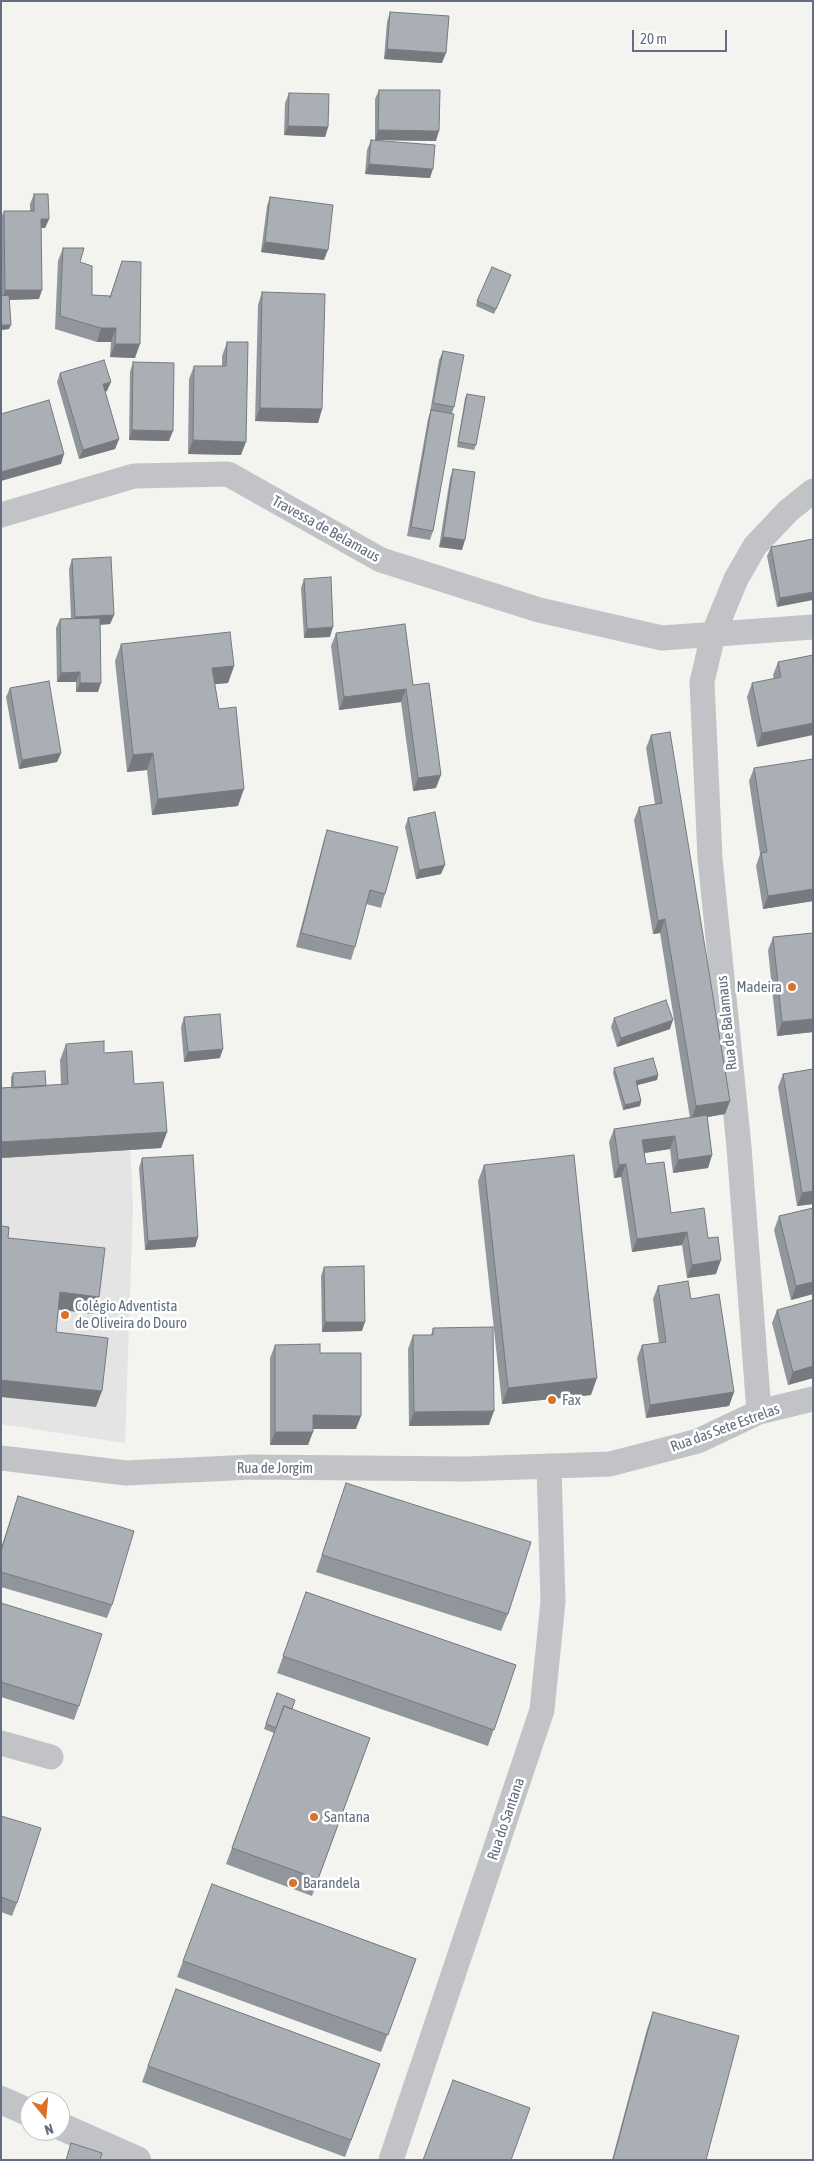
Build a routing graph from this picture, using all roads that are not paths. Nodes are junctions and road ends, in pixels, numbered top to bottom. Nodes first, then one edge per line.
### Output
1 (813, 491) edge
2 (1, 515) edge
3 (813, 627) edge
4 (713, 635) junction
5 (813, 1399) edge
6 (759, 1412) junction
7 (1, 1458) edge
8 (549, 1466) junction
9 (1, 1743) edge
10 (50, 1757) dead end
11 (1, 2100) edge
12 (20, 2109) edge
13 (70, 2130) edge
14 (137, 2160) edge
15 (391, 2160) edge

1 - 4 street, Rua de Balamaus
2 - 4 street, Travessa de Belamaus
3 - 4 street, Travessa de Belamaus
4 - 6 street, Rua de Balamaus
5 - 6 street, Rua das Sete Estrelas
6 - 8 street, Rua das Sete Estrelas
7 - 8 street, Rua de Jorgim
8 - 15 street, Rua do Santana
9 - 10 street
11 - 12 street
13 - 14 street

